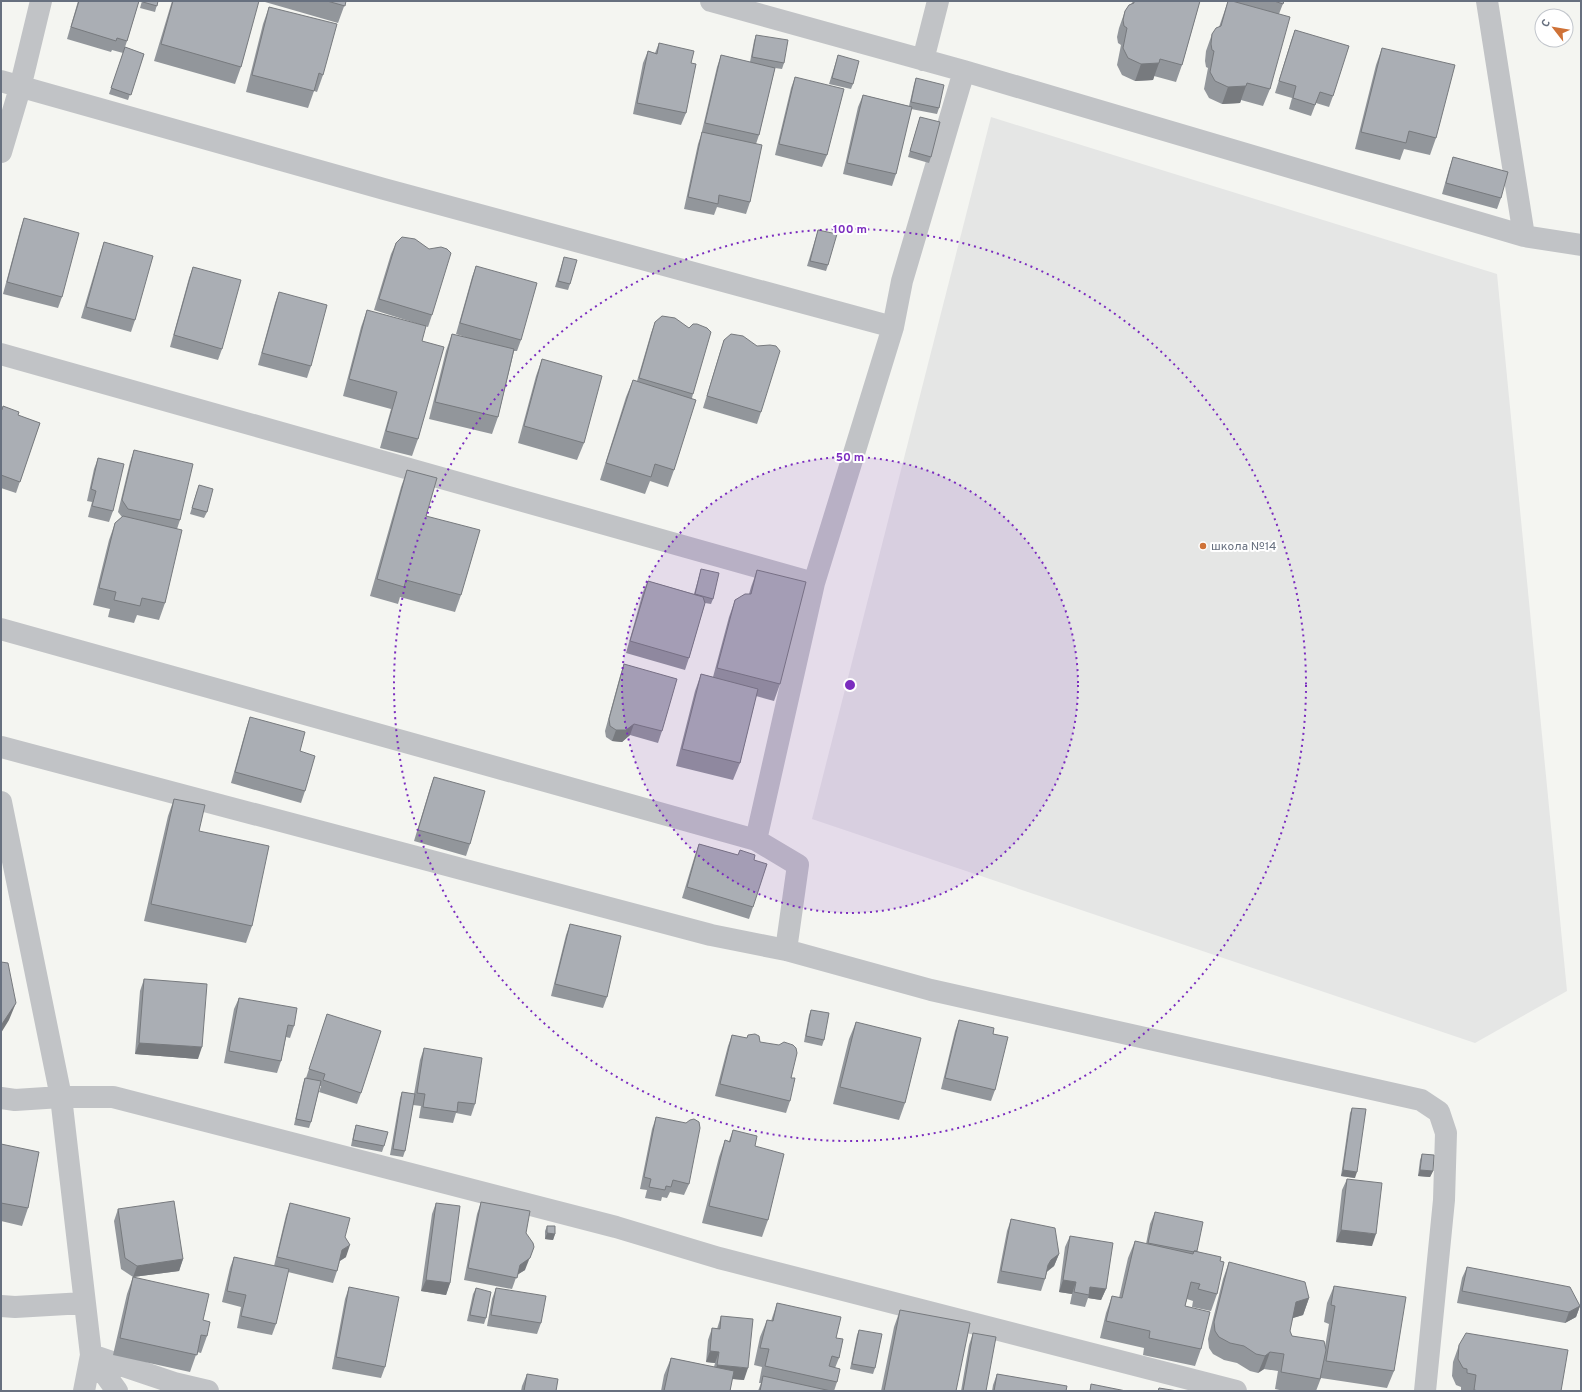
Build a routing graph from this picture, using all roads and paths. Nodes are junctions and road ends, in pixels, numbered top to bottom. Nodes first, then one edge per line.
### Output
1 (42, 1) edge
2 (711, 1) edge
3 (938, 1) edge
4 (1487, 1) edge
5 (923, 60) junction
6 (964, 71) junction
7 (11, 84) edge
8 (1, 152) edge
9 (1524, 236) junction
10 (1581, 245) edge
11 (893, 326) junction
12 (1, 354) edge
13 (814, 583) junction
14 (1, 629) edge
15 (1, 747) edge
16 (1, 802) edge
17 (756, 840) junction
18 (786, 950) junction
19 (61, 1096) junction
20 (1, 1098) edge
21 (84, 1303) junction
22 (1, 1306) edge
23 (91, 1355) junction
24 (84, 1391) edge
25 (117, 1391) edge
26 (208, 1391) edge
27 (1236, 1391) edge
28 (1425, 1391) edge

1 - 7 street
2 - 5 street
3 - 5 street
4 - 9 street
5 - 6 street
6 - 9 street
6 - 11 street
7 - 8 street
7 - 11 street
9 - 10 street
11 - 13 street
12 - 13 street
13 - 17 street
14 - 17 street
15 - 18 street
16 - 19 street
17 - 18 street
18 - 28 street
19 - 20 street
19 - 21 street
19 - 27 street
21 - 22 street
21 - 23 street
23 - 24 street
23 - 25 street
23 - 26 street

